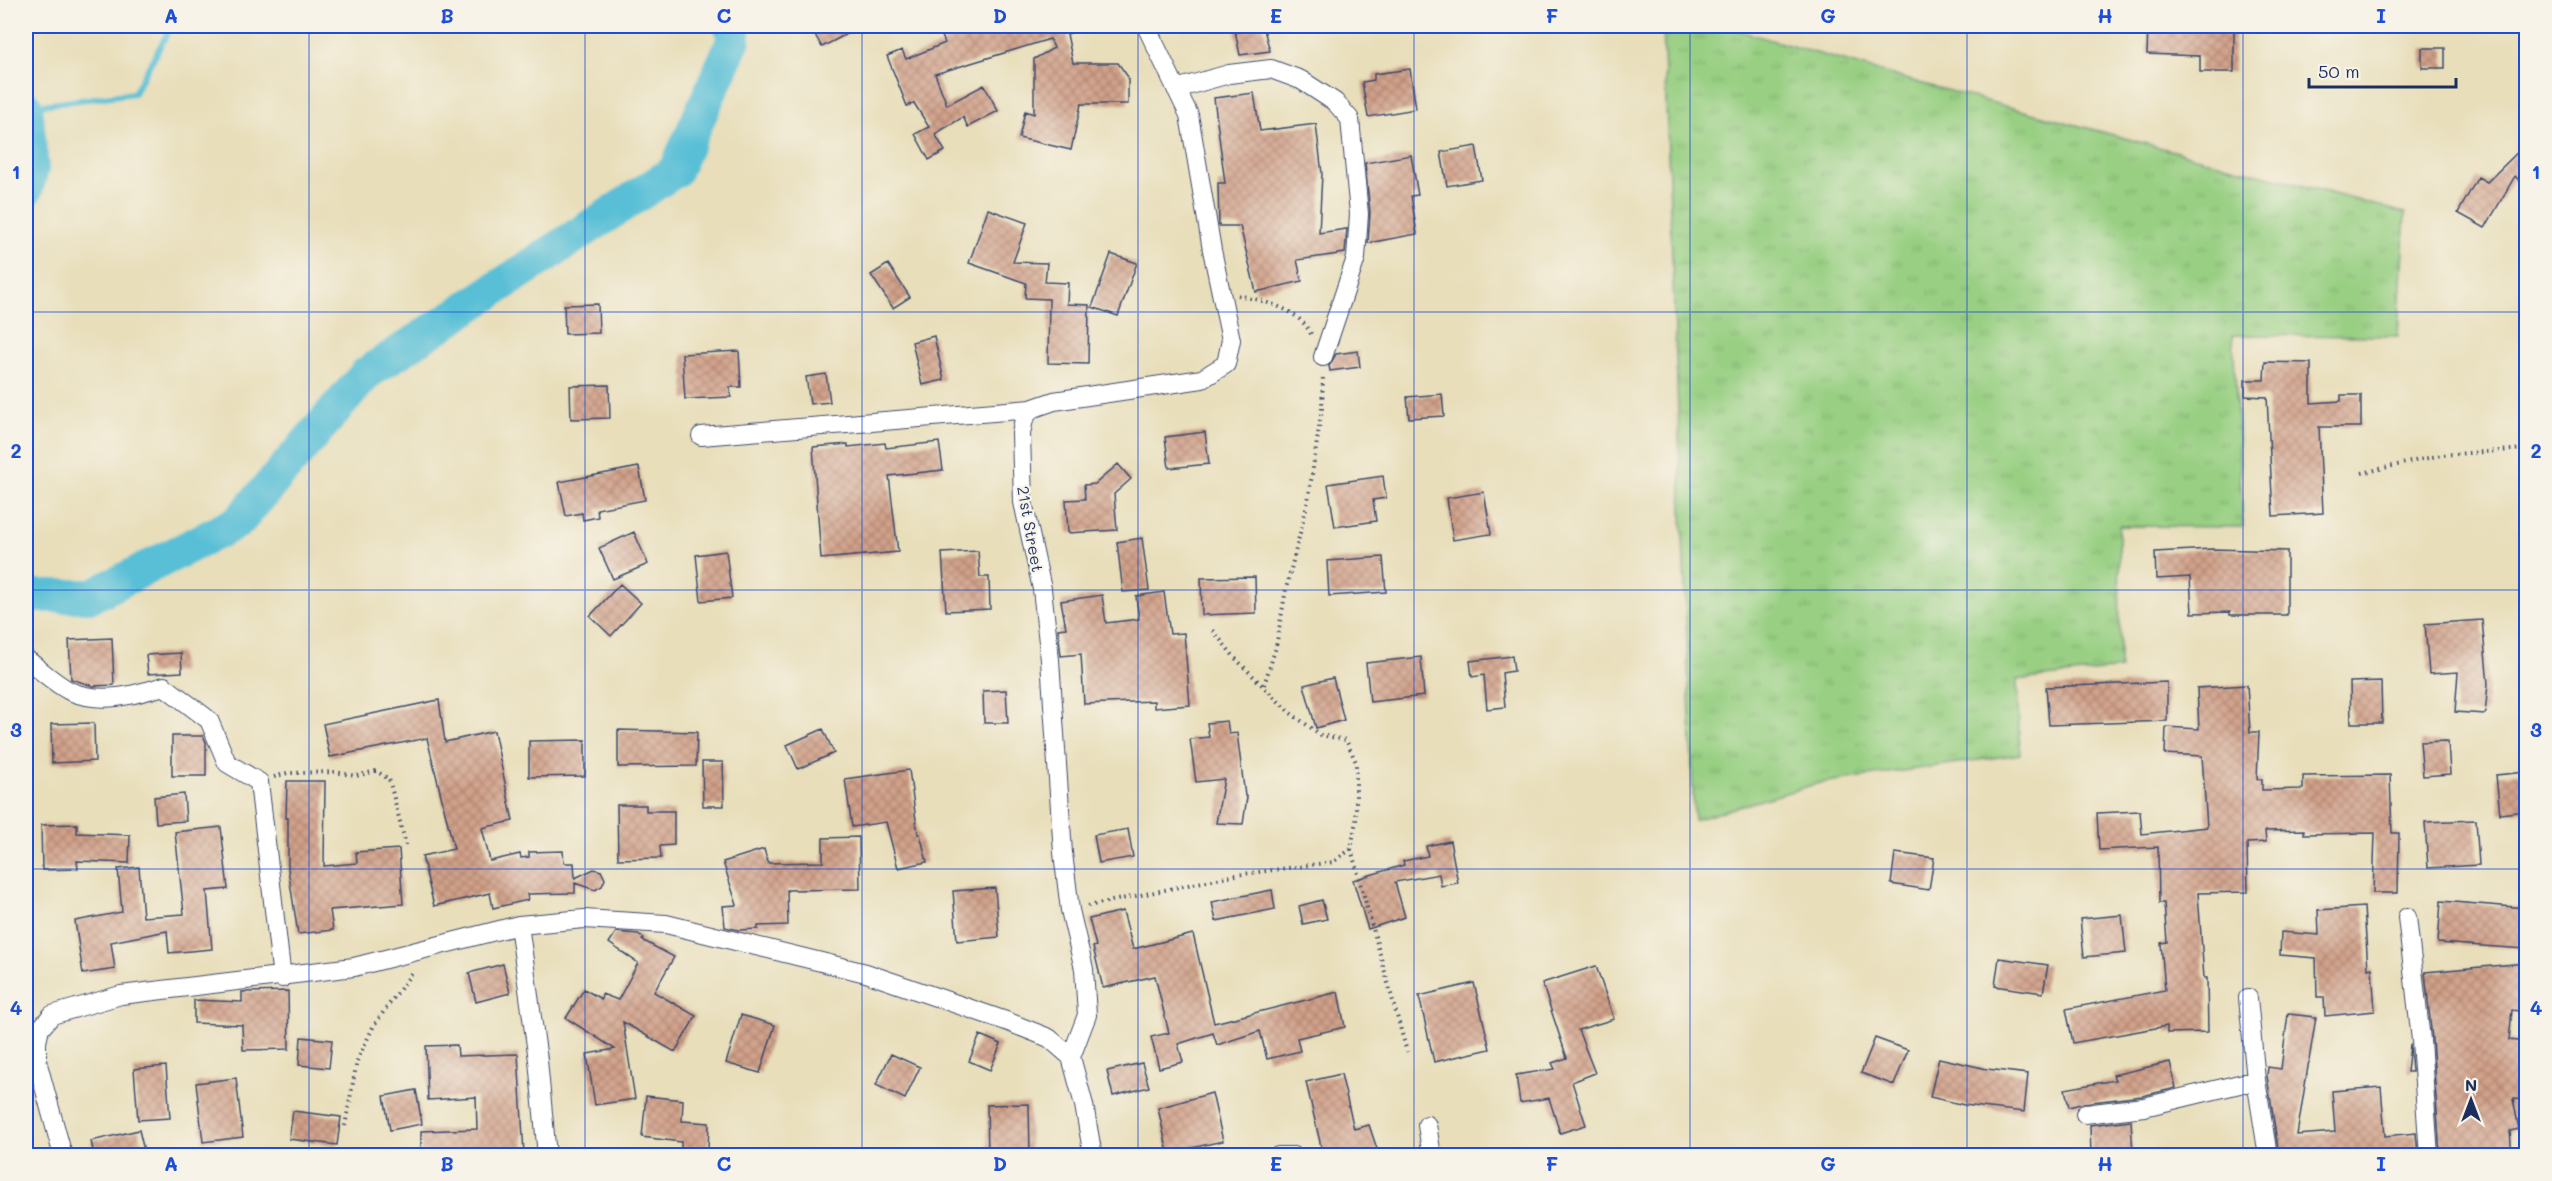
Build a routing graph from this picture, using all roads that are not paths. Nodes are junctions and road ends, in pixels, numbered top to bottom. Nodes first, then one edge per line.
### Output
1 (1146, 26) edge
2 (1176, 89) junction
3 (1323, 357) road end
4 (1031, 410) junction
5 (701, 436) dead end
6 (26, 659) edge
7 (2407, 917) dead end
8 (519, 925) junction
9 (282, 978) junction
10 (2248, 998) dead end
11 (1071, 1057) junction
12 (2256, 1080) junction
13 (2085, 1114) dead end
14 (1427, 1125) dead end
15 (63, 1155) edge
16 (547, 1155) edge
17 (1093, 1155) edge
18 (1278, 1155) edge
19 (1294, 1155) edge
20 (1432, 1155) edge
21 (2268, 1155) edge
22 (2429, 1155) edge

1 - 2 street
2 - 3 street
2 - 4 street
4 - 5 street
4 - 11 street, 21st Street
6 - 9 street
7 - 22 street
8 - 9 street
8 - 11 street
8 - 16 street
9 - 15 street
10 - 12 street
11 - 17 street
12 - 13 street
12 - 21 street
14 - 20 street
18 - 19 street

